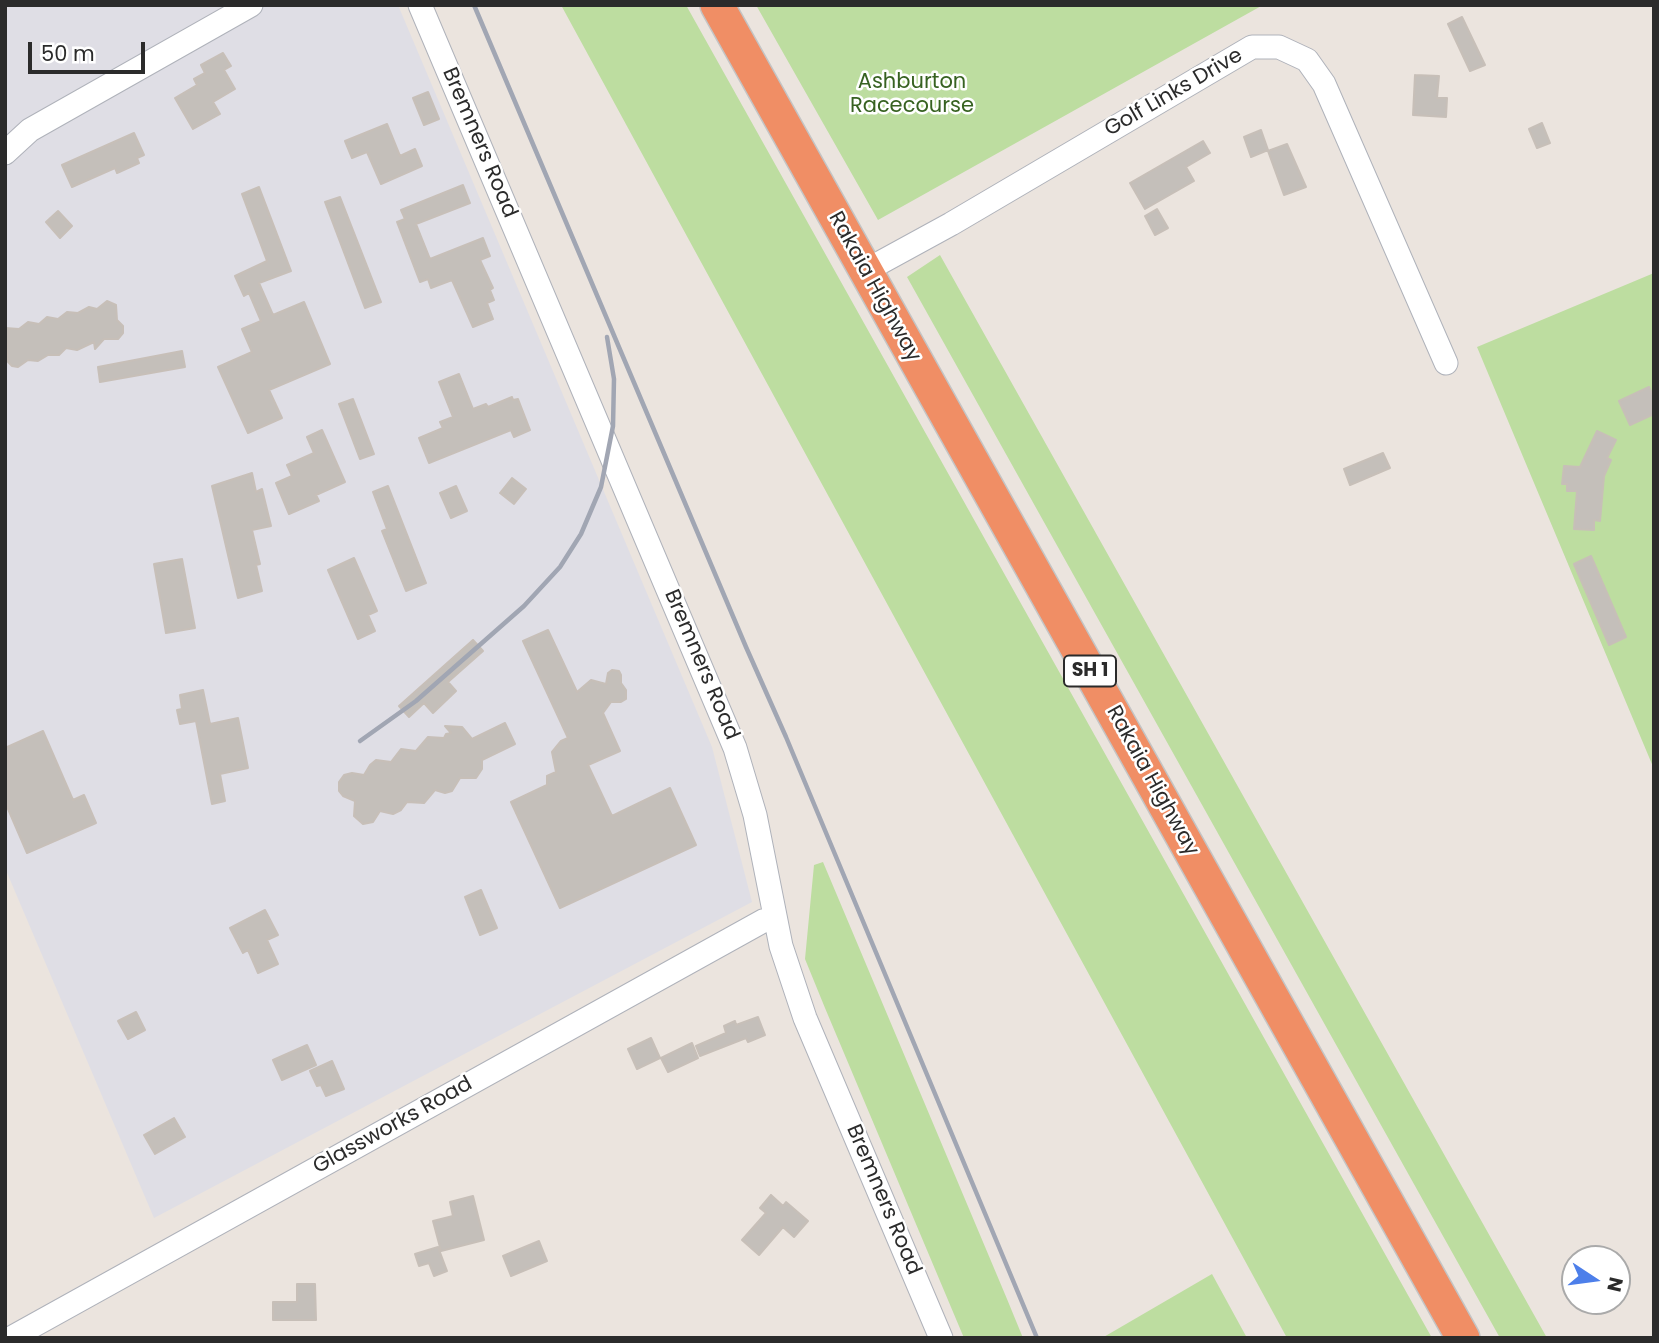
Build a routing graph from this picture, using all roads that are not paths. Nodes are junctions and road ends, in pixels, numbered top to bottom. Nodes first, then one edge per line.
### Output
1 (251, 5) edge
2 (420, 5) edge
3 (717, 5) edge
4 (5, 153) edge
5 (865, 271) junction
6 (1447, 363) dead end
7 (775, 918) junction
8 (11, 1338) edge
9 (942, 1338) edge
10 (1463, 1338) edge

1 - 4 street
2 - 7 street, Bremners Road
3 - 5 highway, Rakaia Highway / SH 1
5 - 6 street, Golf Links Drive
5 - 10 highway, Rakaia Highway / SH 1
7 - 8 street, Glassworks Road
7 - 9 street, Bremners Road

